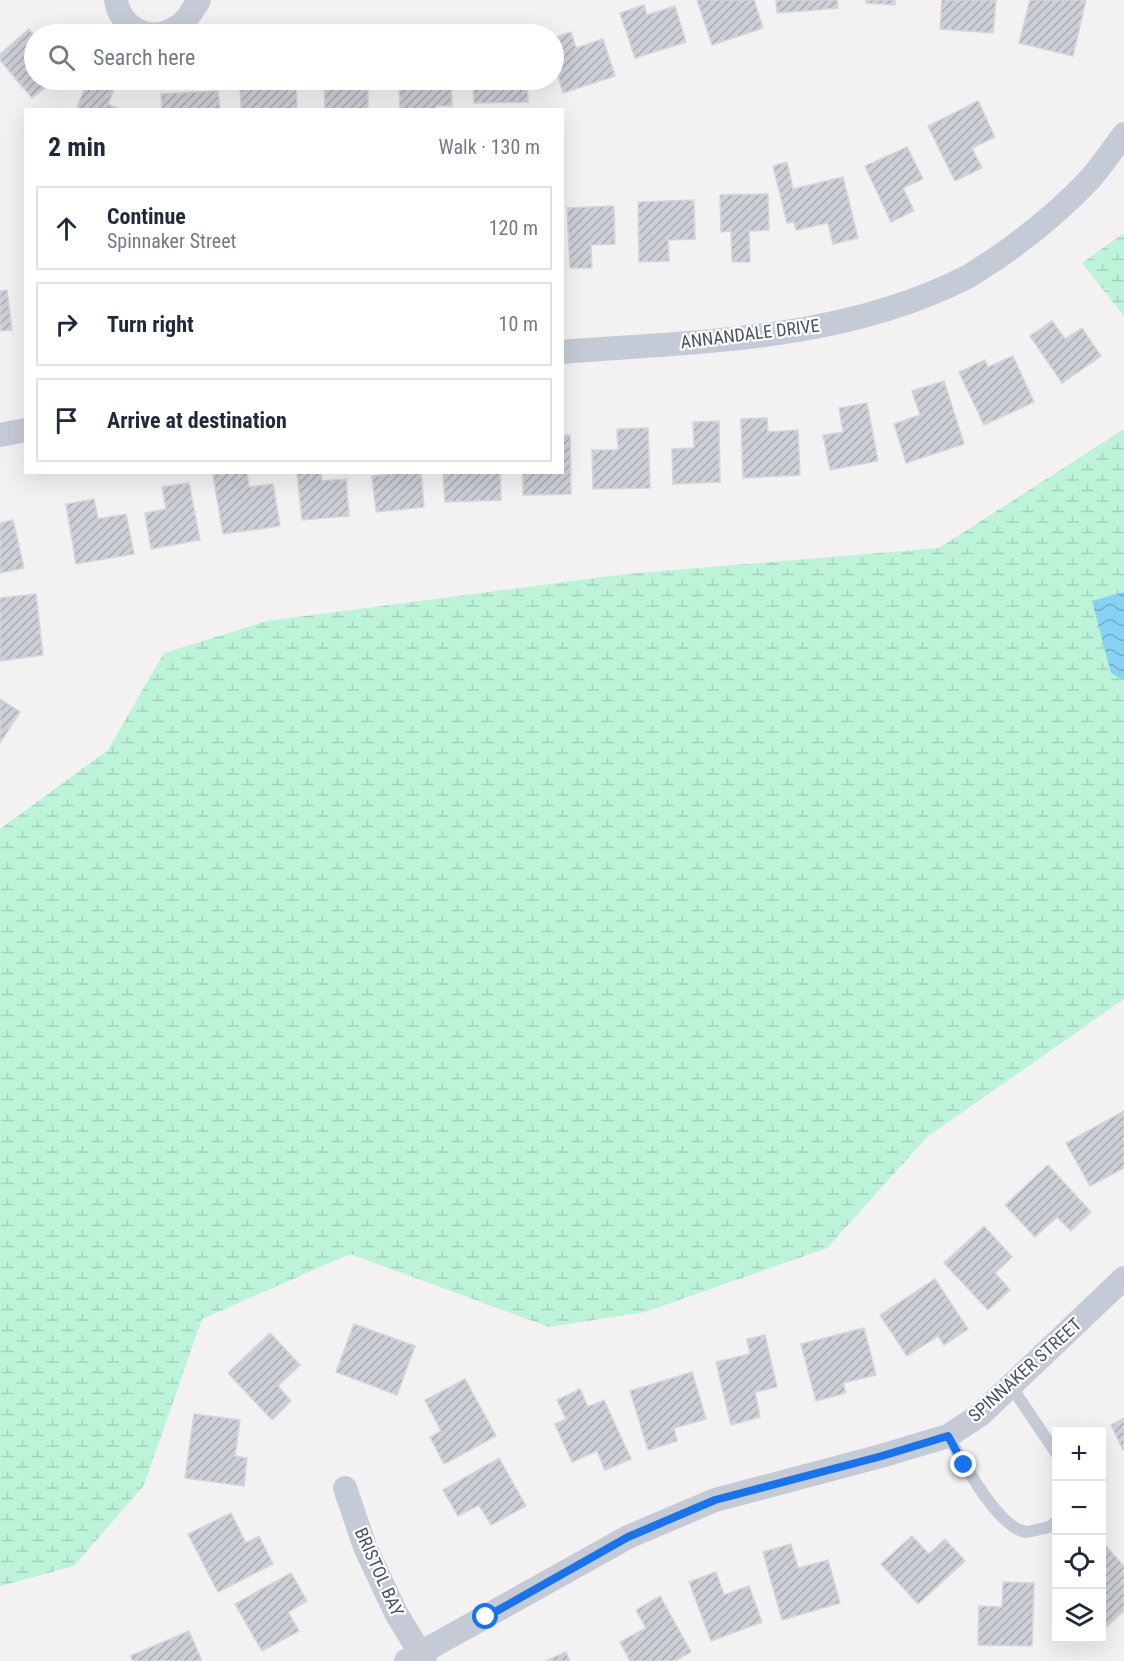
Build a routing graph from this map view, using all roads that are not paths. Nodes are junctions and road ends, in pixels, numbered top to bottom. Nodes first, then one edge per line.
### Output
1 (116, 0) edge
2 (199, 0) edge
3 (127, 24) edge
4 (180, 24) edge
5 (1124, 134) edge
6 (564, 352) edge
7 (24, 430) edge
8 (0, 435) edge
9 (1124, 1278) edge
10 (1011, 1386) junction
11 (948, 1436) junction
12 (1052, 1447) edge
13 (345, 1488) dead end
14 (1052, 1526) edge
15 (417, 1658) edge

1 - 3 street
2 - 4 street
5 - 6 street, ANNANDALE DRIVE
7 - 8 street
9 - 10 street, SPINNAKER STREET
10 - 11 street, SPINNAKER STREET
10 - 12 lane
11 - 14 lane
11 - 15 street, SPINNAKER STREET
13 - 15 street, BRISTOL BAY

